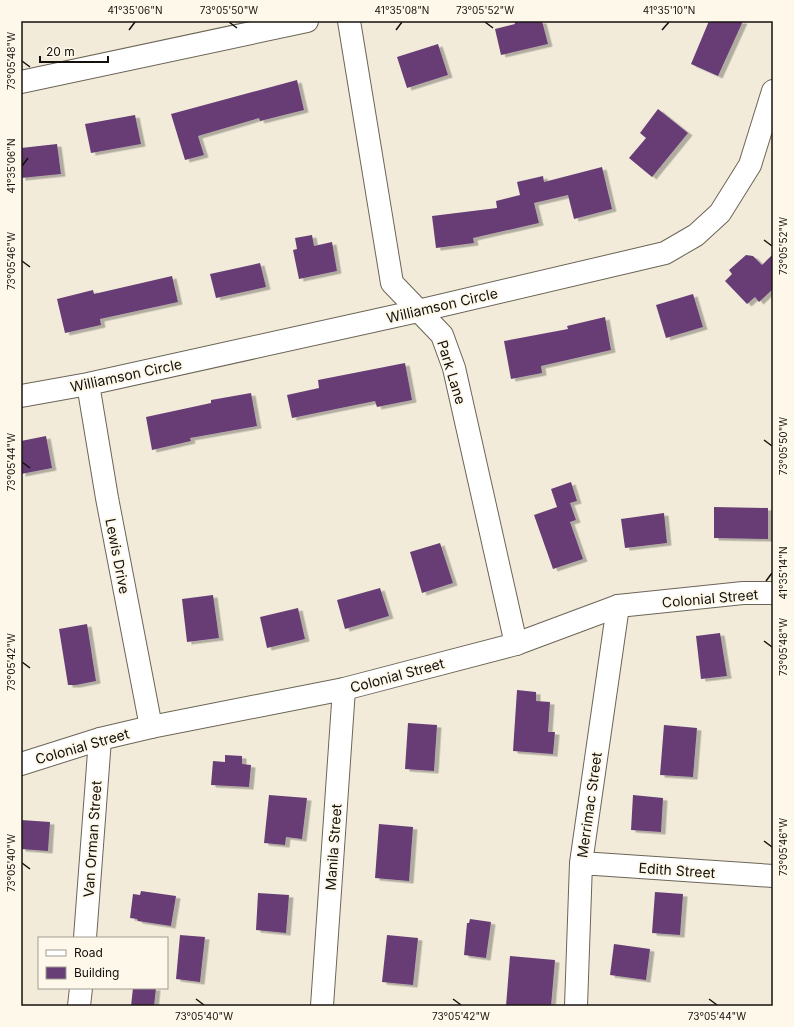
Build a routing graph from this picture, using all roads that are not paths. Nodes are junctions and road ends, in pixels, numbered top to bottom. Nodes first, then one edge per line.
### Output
1 (307, 21) edge
2 (349, 21) edge
3 (21, 82) edge
4 (773, 91) edge
5 (418, 311) junction
6 (88, 384) junction
7 (21, 396) edge
8 (773, 593) edge
9 (618, 606) junction
10 (516, 644) junction
11 (344, 689) junction
12 (151, 727) junction
13 (100, 739) junction
14 (21, 764) edge
15 (581, 863) junction
16 (773, 876) edge
17 (85, 937) edge
18 (81, 989) edge
19 (79, 1006) edge
20 (322, 1006) edge
21 (576, 1006) edge

1 - 3 street
2 - 5 street, Park Lane
4 - 5 street, Williamson Circle
5 - 6 street, Williamson Circle
5 - 10 street, Park Lane
6 - 7 street, Williamson Circle
6 - 12 street, Lewis Drive
8 - 9 street, Colonial Street
9 - 10 street, Colonial Street
9 - 15 street, Merrimac Street
10 - 11 street, Colonial Street
11 - 12 street, Colonial Street
11 - 20 street, Manila Street
12 - 13 street, Colonial Street
13 - 14 street, Colonial Street
13 - 17 street, Van Orman Street
15 - 16 street, Edith Street
15 - 21 street, Merrimac Street
18 - 19 street

